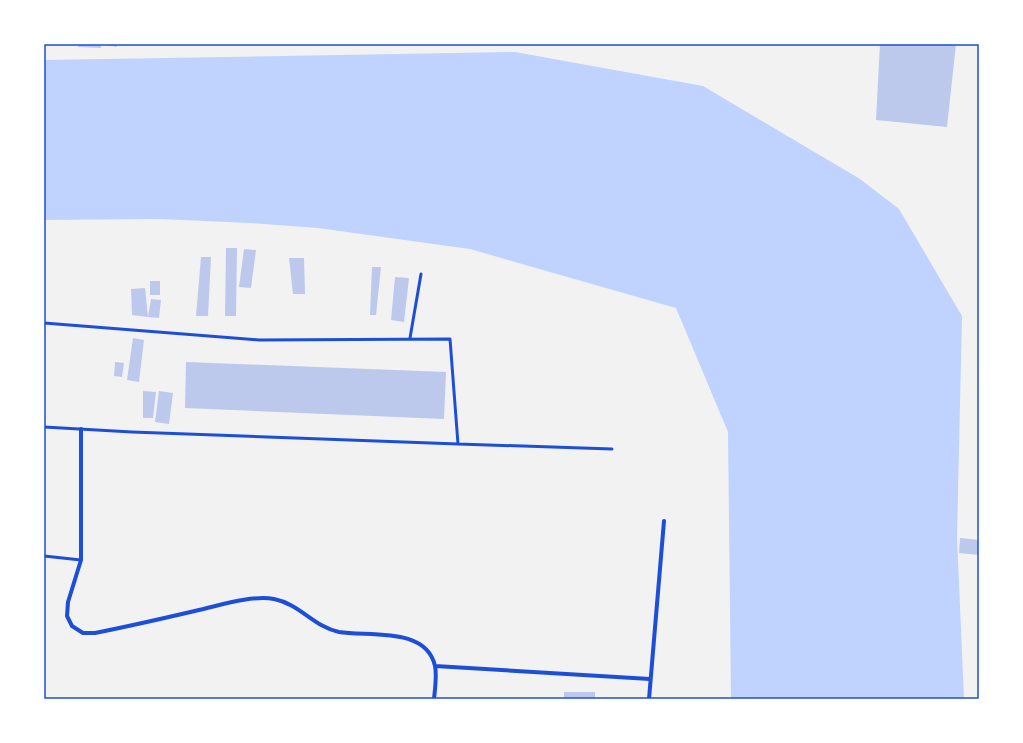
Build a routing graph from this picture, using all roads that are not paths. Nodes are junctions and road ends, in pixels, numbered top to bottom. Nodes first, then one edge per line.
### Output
1 (420, 274) dead end
2 (44, 323) edge
3 (410, 338) junction
4 (44, 427) edge
5 (81, 429) junction
6 (458, 444) junction
7 (612, 449) dead end
8 (664, 521) dead end
9 (44, 556) edge
10 (81, 560) junction
11 (435, 666) junction
12 (650, 679) junction
13 (434, 699) edge
14 (649, 699) edge

1 - 3 lane
2 - 3 lane
3 - 6 lane
4 - 5 lane
5 - 6 lane
5 - 10 street
6 - 7 lane
8 - 12 street
9 - 10 lane
10 - 11 street
11 - 12 street
11 - 13 street
12 - 14 street

